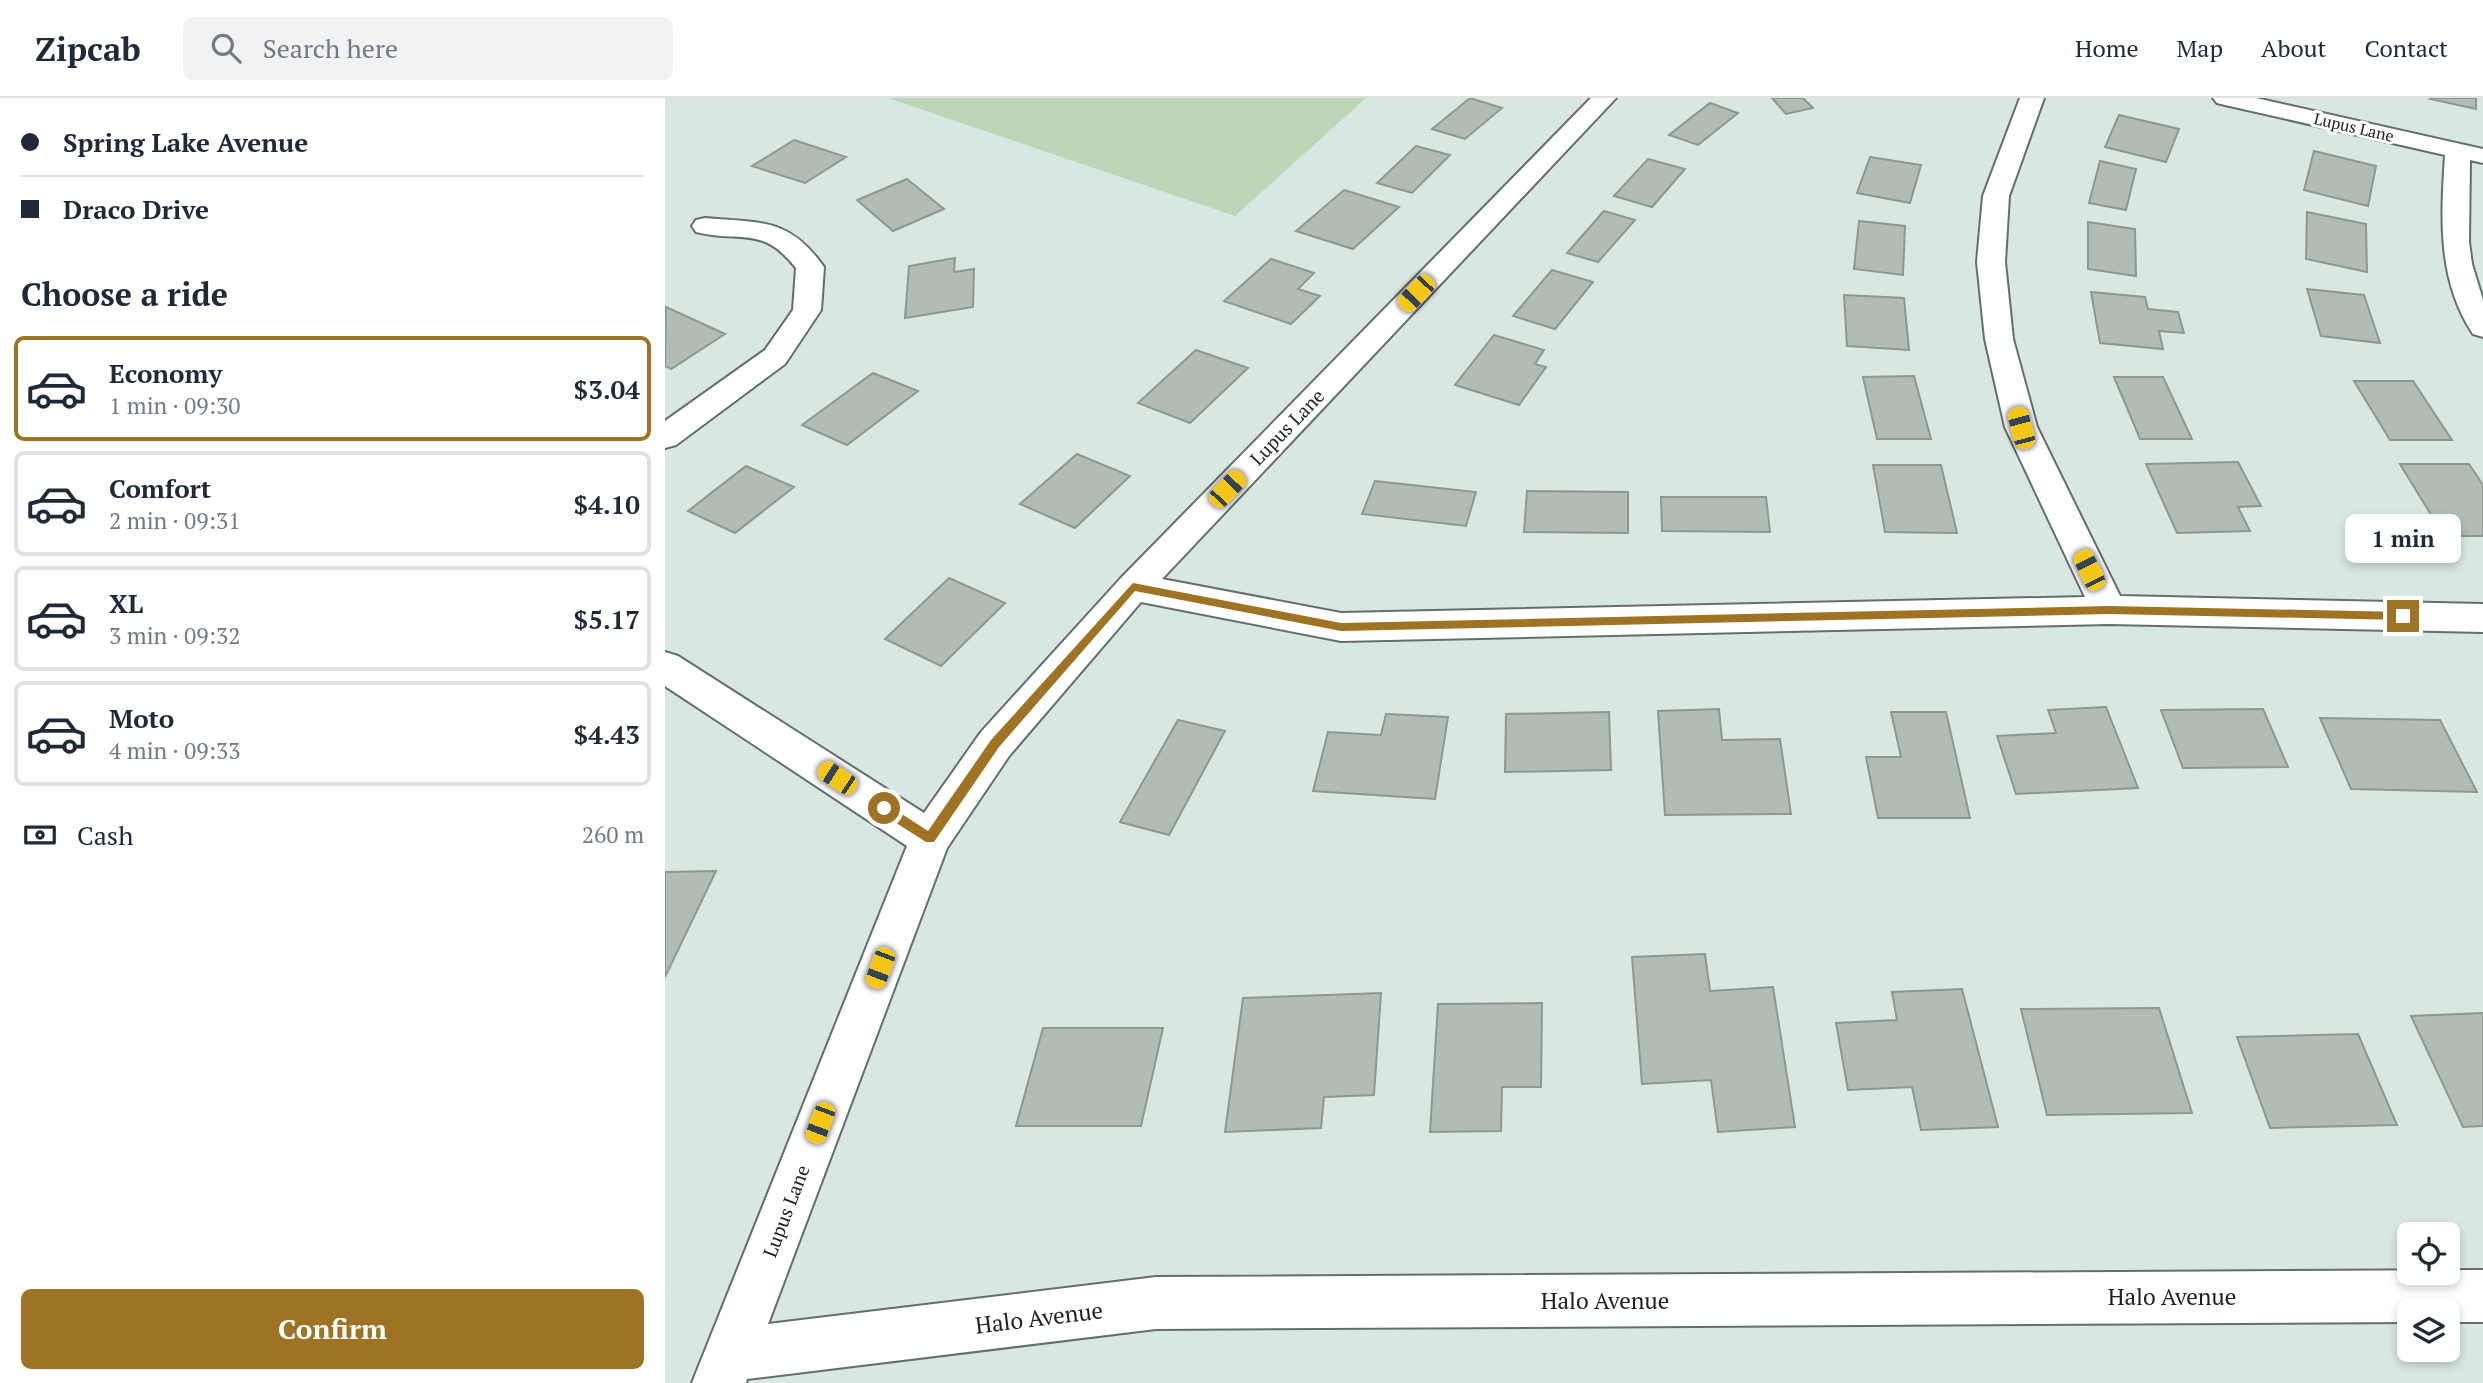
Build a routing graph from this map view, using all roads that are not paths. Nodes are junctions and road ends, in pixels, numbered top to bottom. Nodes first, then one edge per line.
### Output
1 (1604, 98) edge
2 (2032, 98) edge
3 (2225, 98) edge
4 (2470, 153) edge
5 (705, 226) dead end
6 (2483, 328) edge
7 (665, 437) edge
8 (1133, 587) junction
9 (2109, 610) junction
10 (2483, 618) edge
11 (665, 667) edge
12 (930, 839) junction
13 (2483, 1296) edge
14 (724, 1369) edge

1 - 8 street, Lupus Lane
2 - 9 street
3 - 4 street, Lupus Lane
4 - 6 street
5 - 7 street
8 - 9 street
8 - 12 street, Lupus Lane
9 - 10 street
11 - 12 street
12 - 14 street, Lupus Lane
13 - 14 street, Halo Avenue

